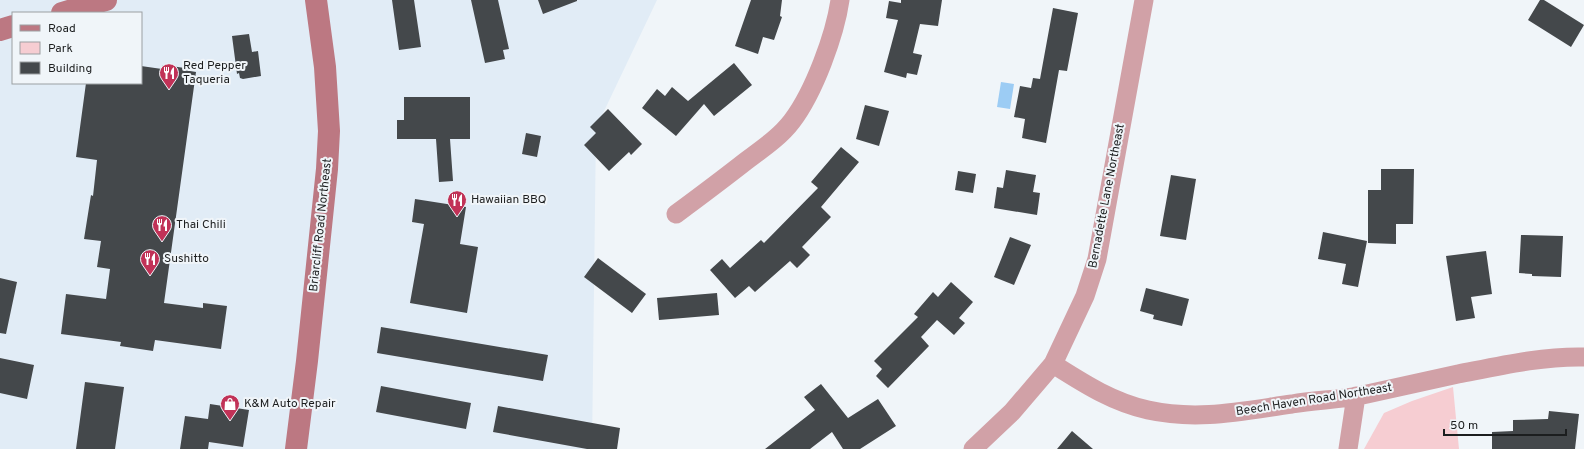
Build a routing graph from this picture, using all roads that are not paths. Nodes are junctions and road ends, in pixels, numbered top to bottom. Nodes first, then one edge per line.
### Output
1 (106, 0) edge
2 (316, 0) edge
3 (840, 0) edge
4 (1144, 0) edge
5 (65, 12) edge
6 (12, 26) edge
7 (0, 30) edge
8 (676, 214) dead end
9 (1584, 357) edge
10 (1053, 364) junction
11 (1356, 396) junction
12 (296, 449) edge
13 (973, 449) edge
14 (1348, 449) edge

1 - 5 main road
2 - 12 main road, Briarcliff Road Northeast
3 - 8 street
4 - 10 street, Bernadette Lane Northeast
6 - 7 main road
9 - 11 street, Beech Haven Road Northeast
10 - 11 street, Beech Haven Road Northeast
10 - 13 street, Bernadette Lane Northeast
11 - 14 street

